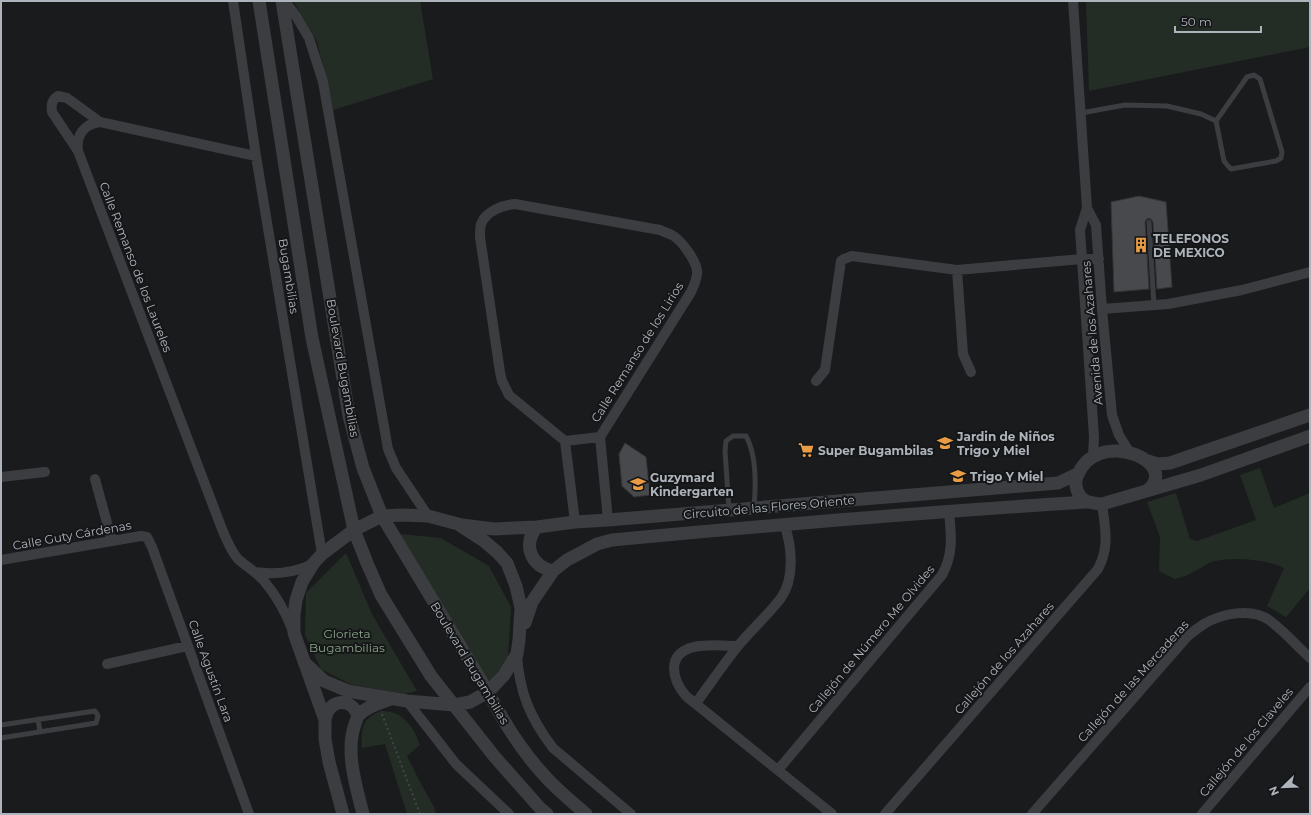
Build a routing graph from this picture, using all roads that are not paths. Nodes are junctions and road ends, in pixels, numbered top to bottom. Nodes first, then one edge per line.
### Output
1 (233, 1) edge
2 (259, 1) edge
3 (283, 1) edge
4 (1073, 1) edge
5 (1081, 113) junction
6 (100, 122) junction
7 (1216, 122) junction
8 (78, 151) junction
9 (256, 156) junction
10 (1087, 208) junction
11 (1149, 222) dead end
12 (1082, 259) junction
13 (1099, 259) junction
14 (957, 270) junction
15 (1310, 272) edge
16 (1154, 306) junction
17 (1102, 309) junction
18 (971, 372) dead end
19 (816, 381) dead end
20 (1310, 415) edge
21 (1310, 436) edge
22 (600, 437) junction
23 (565, 441) junction
24 (1130, 453) junction
25 (1093, 456) junction
26 (1148, 461) junction
27 (45, 472) dead end
28 (1078, 474) junction
29 (1, 477) edge
30 (95, 479) dead end
31 (1148, 490) junction
32 (1086, 502) junction
33 (1102, 504) junction
34 (754, 508) junction
35 (729, 510) junction
36 (949, 511) junction
37 (382, 516) junction
38 (428, 516) junction
39 (608, 520) junction
40 (575, 522) junction
41 (458, 524) junction
42 (784, 524) junction
43 (537, 528) junction
44 (354, 530) junction
45 (147, 537) joint
46 (112, 541) junction
47 (318, 559) junction
48 (1, 560) edge
49 (553, 571) junction
50 (255, 572) junction
51 (294, 633) junction
52 (519, 640) junction
53 (187, 646) junction
54 (738, 646) junction
55 (517, 654) junction
56 (1310, 658) edge
57 (305, 663) junction
58 (107, 664) dead end
59 (1310, 687) edge
60 (488, 692) junction
61 (393, 698) junction
62 (407, 701) junction
63 (696, 703) junction
64 (454, 705) junction
65 (358, 716) junction
66 (38, 719) junction
67 (326, 720) junction
68 (1, 725) edge
69 (40, 732) junction
70 (1, 738) edge
71 (778, 770) junction
72 (249, 814) edge
73 (343, 814) edge
74 (363, 814) edge
75 (509, 814) edge
76 (547, 814) edge
77 (586, 814) edge
78 (631, 814) edge
79 (832, 814) edge
80 (885, 814) edge
81 (1032, 814) edge
82 (1202, 814) edge

1 - 9 street, Bugambilias
2 - 44 street, Boulevard Bugambilias
3 - 37 street, Boulevard Bugambilias
3 - 38 street, Boulevard Bugambilias
4 - 5 street, Avenida de los Azahares
5 - 7 lane
5 - 10 street, Avenida de los Azahares
6 - 8 street
6 - 8 street, Calle Remanso de los Laureles
6 - 9 street
7 - 7 lane
8 - 50 street, Calle Remanso de los Laureles
9 - 47 street, Bugambilias
10 - 12 street, Avenida de los Azahares
10 - 13 street, Avenida de los Azahares
11 - 16 lane
12 - 13 street
12 - 14 street
12 - 25 street, Avenida de los Azahares
13 - 17 street, Avenida de los Azahares
14 - 18 street
14 - 19 street
15 - 16 street
16 - 17 street
17 - 24 street, Avenida de los Azahares
20 - 26 street
21 - 31 street
22 - 23 street, Calle Remanso de los Lirios
22 - 23 street, Calle Remanso de los Lirios
22 - 39 street, Calle Remanso de los Lirios
23 - 40 street
24 - 25 street
24 - 26 street
25 - 28 street
26 - 31 street
27 - 29 street
28 - 32 street
28 - 34 street, Circuito de las Flores Oriente
30 - 46 street
31 - 33 street
32 - 33 street
32 - 36 street, Circuito de las Flores Oriente
33 - 80 street, Callejón de los Azahares
34 - 35 street, Circuito de las Flores Oriente
34 - 35 lane
35 - 39 street, Circuito de las Flores Oriente
36 - 42 street, Circuito de las Flores Oriente
36 - 71 street, Callejón de Número Me Olvides
37 - 38 street
37 - 44 street
37 - 60 street, Boulevard Bugambilias
38 - 41 street
39 - 40 street, Circuito de las Flores Oriente
40 - 43 street, Circuito de las Flores Oriente
41 - 43 street, Circuito de las Flores Oriente
41 - 52 street
42 - 49 street, Circuito de las Flores Oriente
42 - 54 street
43 - 49 street
44 - 47 street
44 - 64 street, Boulevard Bugambilias
45 - 46 street, Calle Guty Cárdenas
45 - 53 street, Calle Agustín Lara
46 - 48 street, Calle Guty Cárdenas
47 - 50 street
47 - 51 street
49 - 52 street, Circuito de las Flores Oriente
50 - 51 street, Calle Remanso de los Laureles
51 - 57 street
52 - 55 street
53 - 58 street
53 - 72 street, Calle Agustín Lara
54 - 63 street
54 - 63 street
55 - 60 street
55 - 78 street
56 - 81 street, Callejón de las Mercaderas
57 - 61 street
57 - 67 street
59 - 82 street, Callejón de los Claveles
60 - 64 street
60 - 77 street, Boulevard Bugambilias
61 - 62 street
61 - 65 street
62 - 64 street
62 - 75 street
63 - 71 street
64 - 76 street, Boulevard Bugambilias
65 - 67 street
65 - 74 street
66 - 68 lane
66 - 69 lane
66 - 69 lane
67 - 73 street
69 - 70 lane
71 - 79 street

